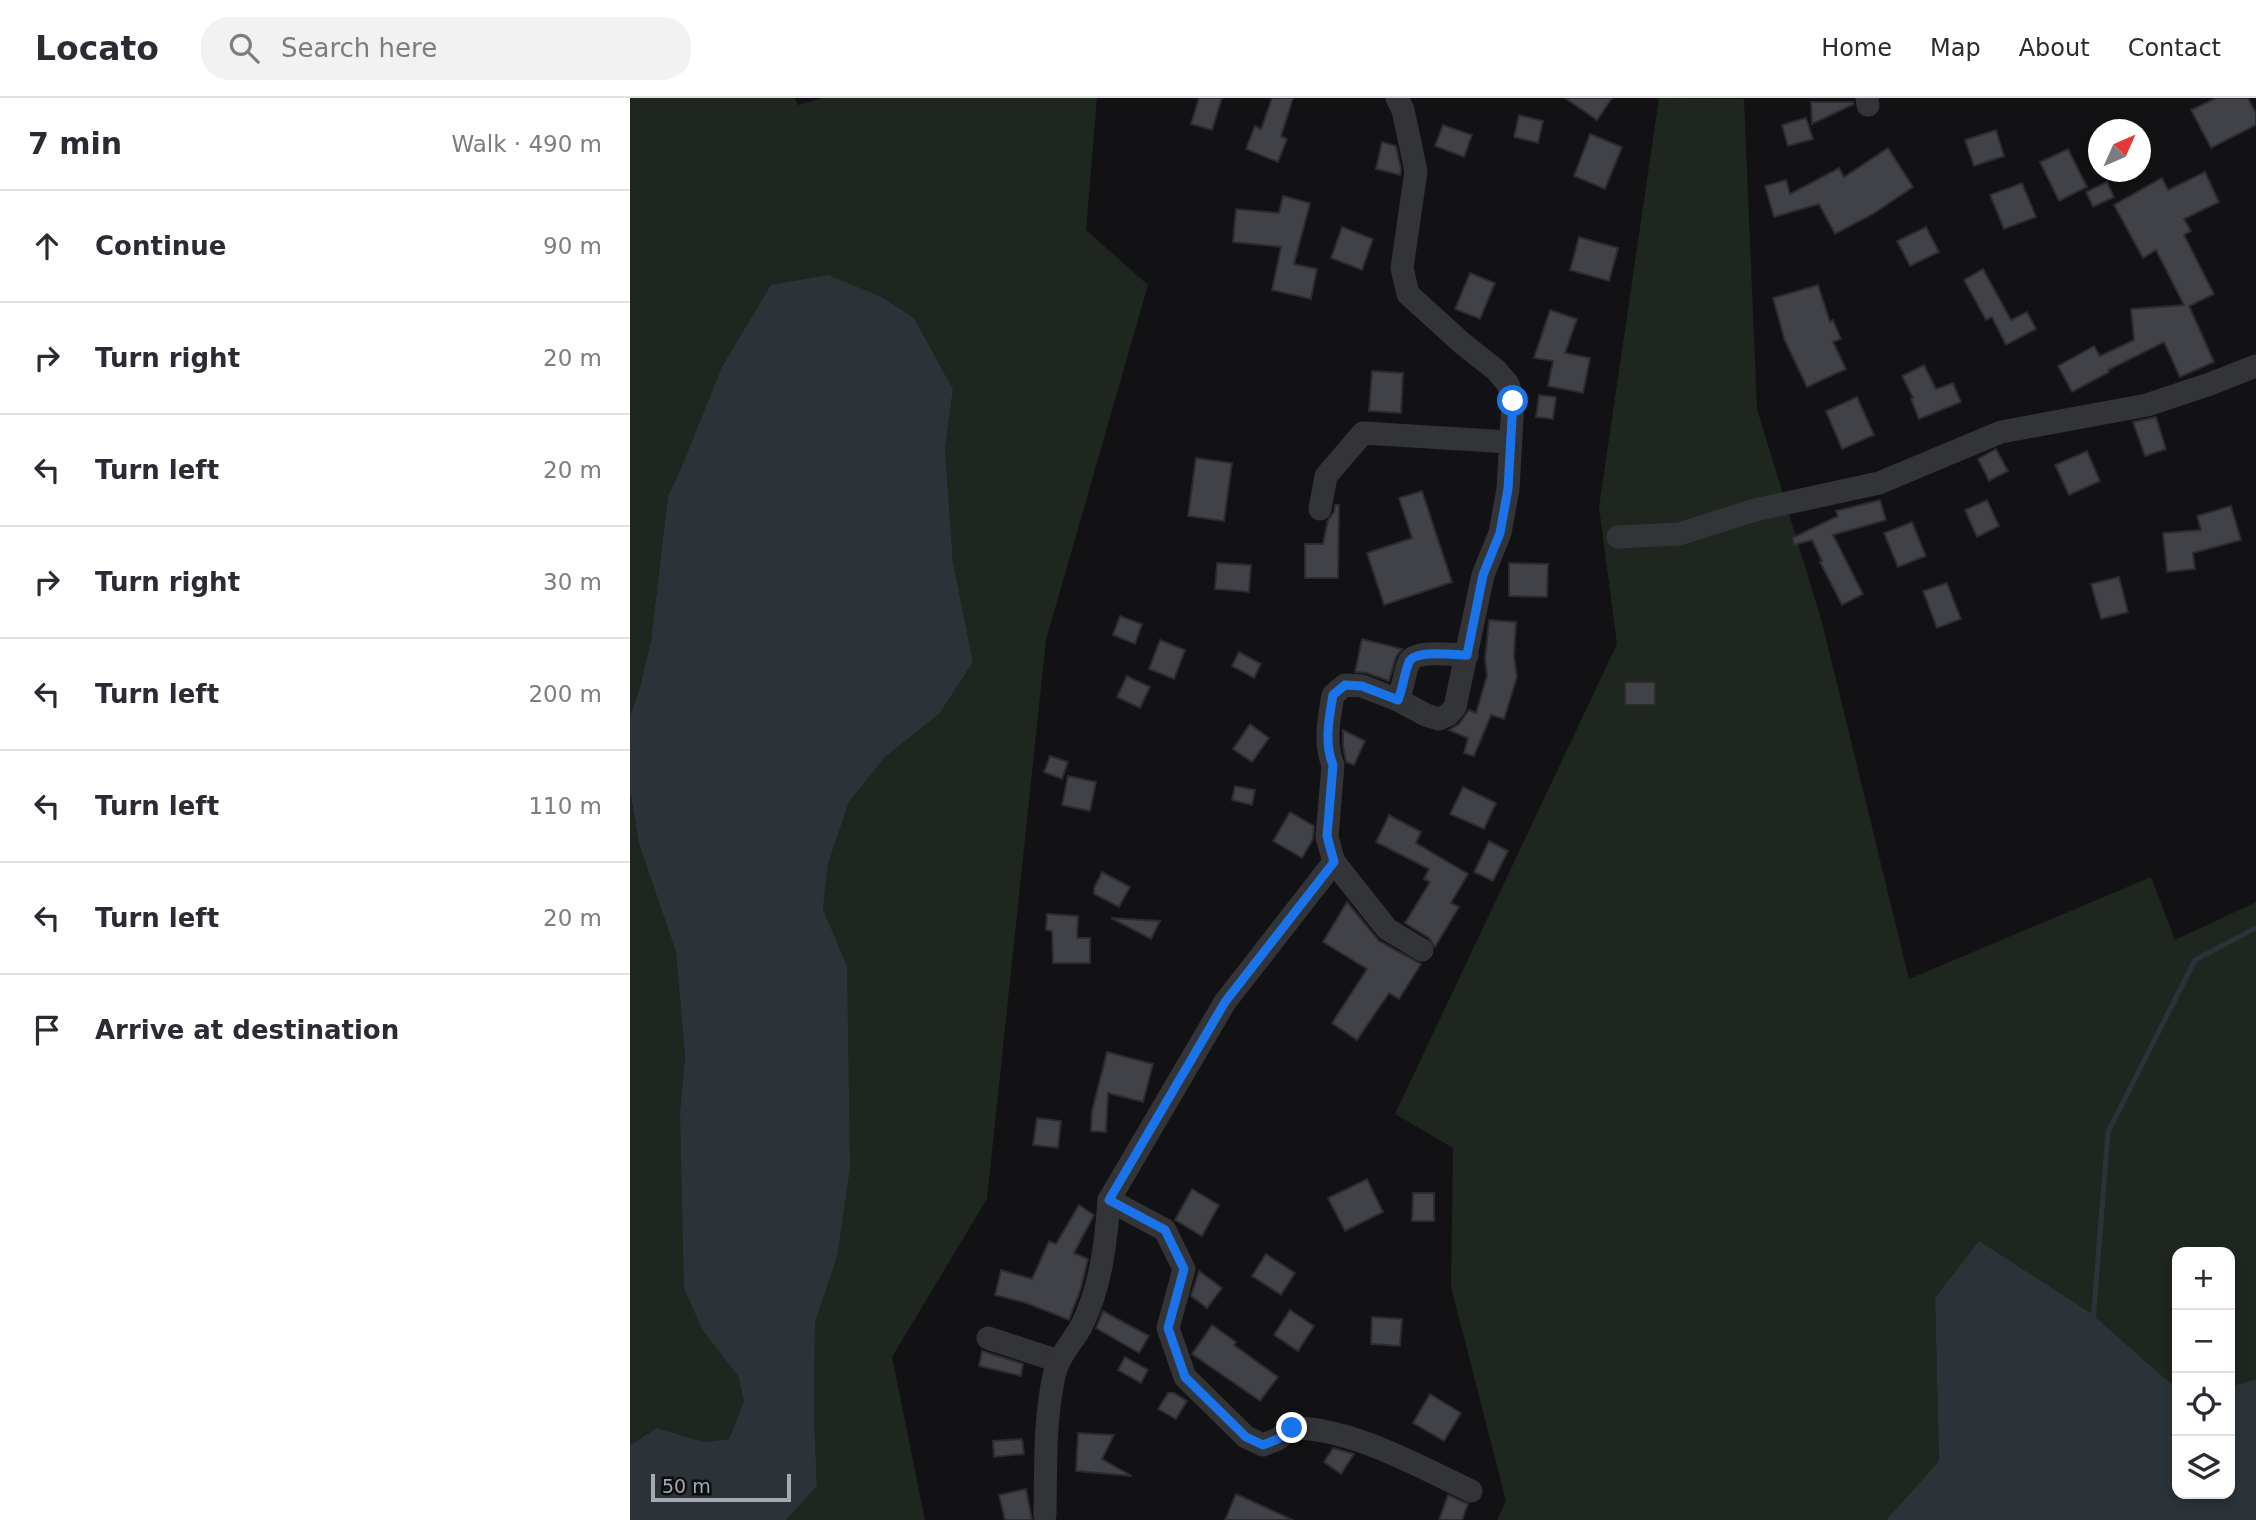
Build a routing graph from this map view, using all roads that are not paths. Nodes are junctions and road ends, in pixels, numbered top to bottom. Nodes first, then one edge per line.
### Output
1 (1397, 98) edge
2 (2256, 366) edge
3 (1509, 442) junction
4 (1320, 509) dead end
5 (1618, 537) dead end
6 (1467, 655) junction
7 (1398, 700) junction
8 (1334, 862) junction
9 (1422, 950) dead end
10 (1109, 1200) junction
11 (988, 1338) dead end
12 (1058, 1361) junction
13 (1471, 1491) dead end
14 (1045, 1515) dead end

1 - 3 street
2 - 5 street
3 - 4 street
3 - 6 street
6 - 7 street
6 - 7 street
7 - 8 street
8 - 9 street
8 - 10 street
10 - 12 street
10 - 13 street
11 - 12 street
12 - 14 street

